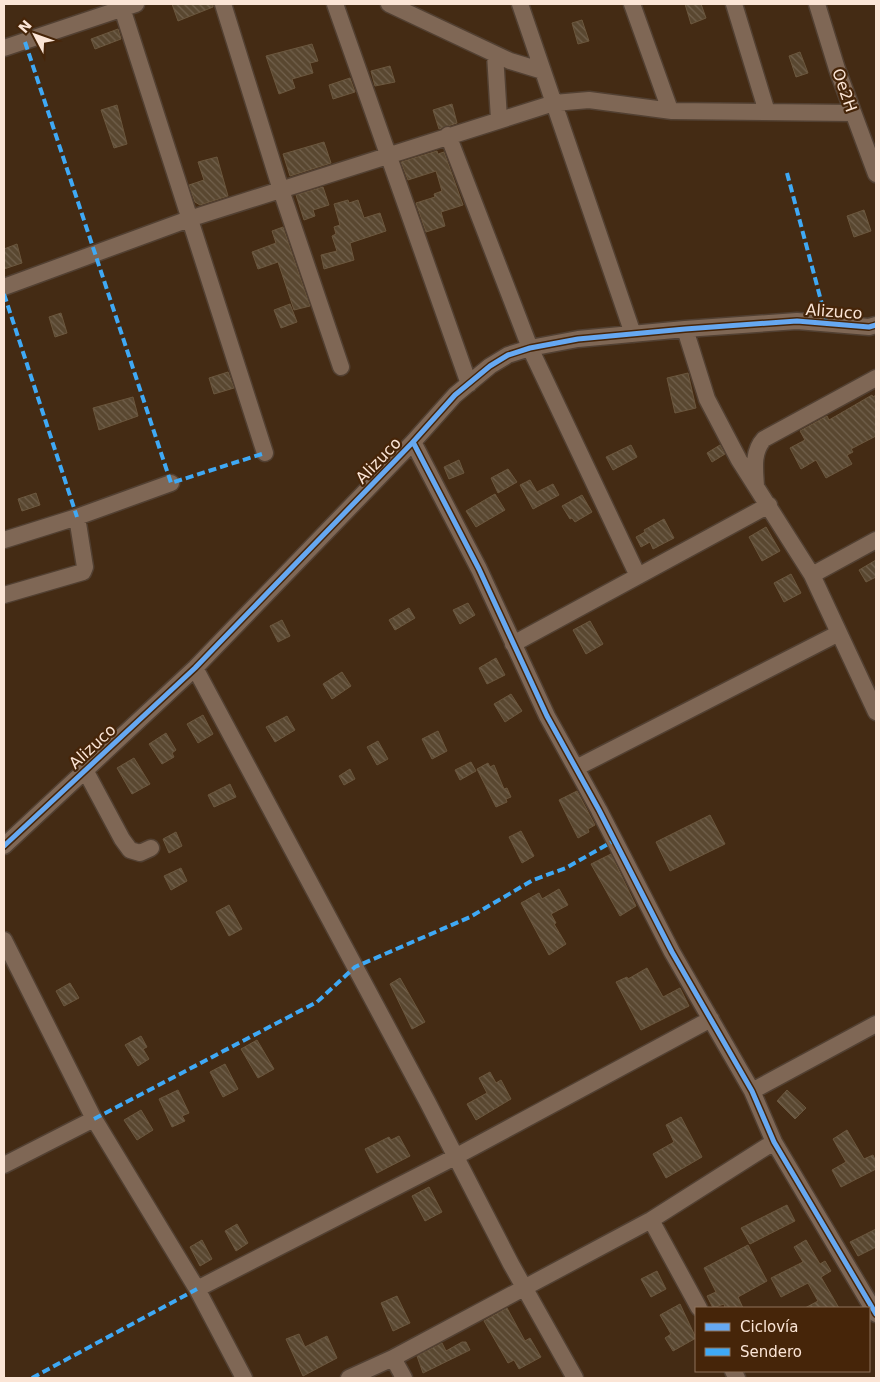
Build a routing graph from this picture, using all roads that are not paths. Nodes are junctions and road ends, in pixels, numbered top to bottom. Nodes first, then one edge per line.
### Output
1 (223, 4) edge
2 (335, 4) edge
3 (388, 4) edge
4 (520, 4) edge
5 (632, 4) edge
6 (734, 4) edge
7 (817, 4) edge
8 (118, 7) edge
9 (408, 9) edge
10 (4, 48) edge
11 (495, 54) junction
12 (543, 71) junction
13 (554, 103) junction
14 (670, 110) junction
15 (768, 112) junction
16 (853, 113) junction
17 (499, 119) junction
18 (448, 135) junction
19 (388, 157) junction
20 (876, 174) edge
21 (281, 190) junction
22 (189, 219) junction
23 (4, 287) edge
24 (876, 325) edge
25 (685, 329) junction
26 (632, 334) junction
27 (530, 348) junction
28 (341, 367) dead end
29 (876, 378) edge
30 (469, 384) junction
31 (413, 442) junction
32 (265, 453) dead end
33 (171, 483) dead end
34 (756, 486) junction
35 (769, 505) junction
36 (77, 517) junction
37 (4, 540) edge
38 (876, 540) edge
39 (812, 575) junction
40 (638, 576) junction
41 (4, 595) edge
42 (839, 633) junction
43 (514, 644) junction
44 (194, 668) junction
45 (876, 712) edge
46 (576, 768) junction
47 (85, 770) junction
48 (4, 846) edge
49 (151, 848) dead end
50 (4, 940) edge
51 (710, 1019) junction
52 (876, 1024) edge
53 (752, 1091) junction
54 (94, 1119) junction
55 (774, 1142) junction
56 (455, 1157) junction
57 (4, 1165) edge
58 (651, 1220) junction
59 (526, 1288) junction
60 (197, 1289) junction
61 (698, 1307) edge
62 (876, 1314) edge
63 (393, 1358) junction
64 (244, 1378) edge
65 (348, 1378) edge
66 (404, 1378) edge
67 (575, 1378) edge

1 - 21 street
2 - 19 street
3 - 9 street
4 - 12 street
5 - 14 street
6 - 15 street
7 - 16 street, Oe2H
8 - 10 street
8 - 22 street
9 - 11 street
11 - 12 street
11 - 17 street
12 - 13 street
13 - 14 street
13 - 17 street
13 - 26 street
14 - 15 street
15 - 16 street
16 - 20 street, Oe2H
17 - 18 street
18 - 19 street
18 - 27 street
19 - 21 street
19 - 30 street
21 - 22 street
21 - 28 street
22 - 23 street
22 - 32 street
24 - 25 street, Alizuco
25 - 26 street, Alizuco
25 - 34 street
26 - 27 street, Alizuco
27 - 30 street, Alizuco
27 - 40 street
29 - 34 street
30 - 31 street, Alizuco
31 - 43 street
31 - 44 street, Alizuco
33 - 36 street
34 - 35 street
35 - 39 street
35 - 40 street
36 - 37 street
36 - 41 street
38 - 39 street
39 - 42 street
40 - 43 street
42 - 45 street
42 - 46 street
43 - 46 street
44 - 47 street, Alizuco
44 - 56 street
46 - 51 street
47 - 48 street, Alizuco
47 - 49 street
50 - 54 street
51 - 53 street
51 - 56 street
52 - 53 street
53 - 55 street
54 - 57 street
54 - 60 street
55 - 58 street
55 - 62 street
56 - 59 street
56 - 60 street
58 - 59 street
58 - 61 street
59 - 63 street
59 - 67 street
60 - 64 street
63 - 65 street
63 - 66 street

